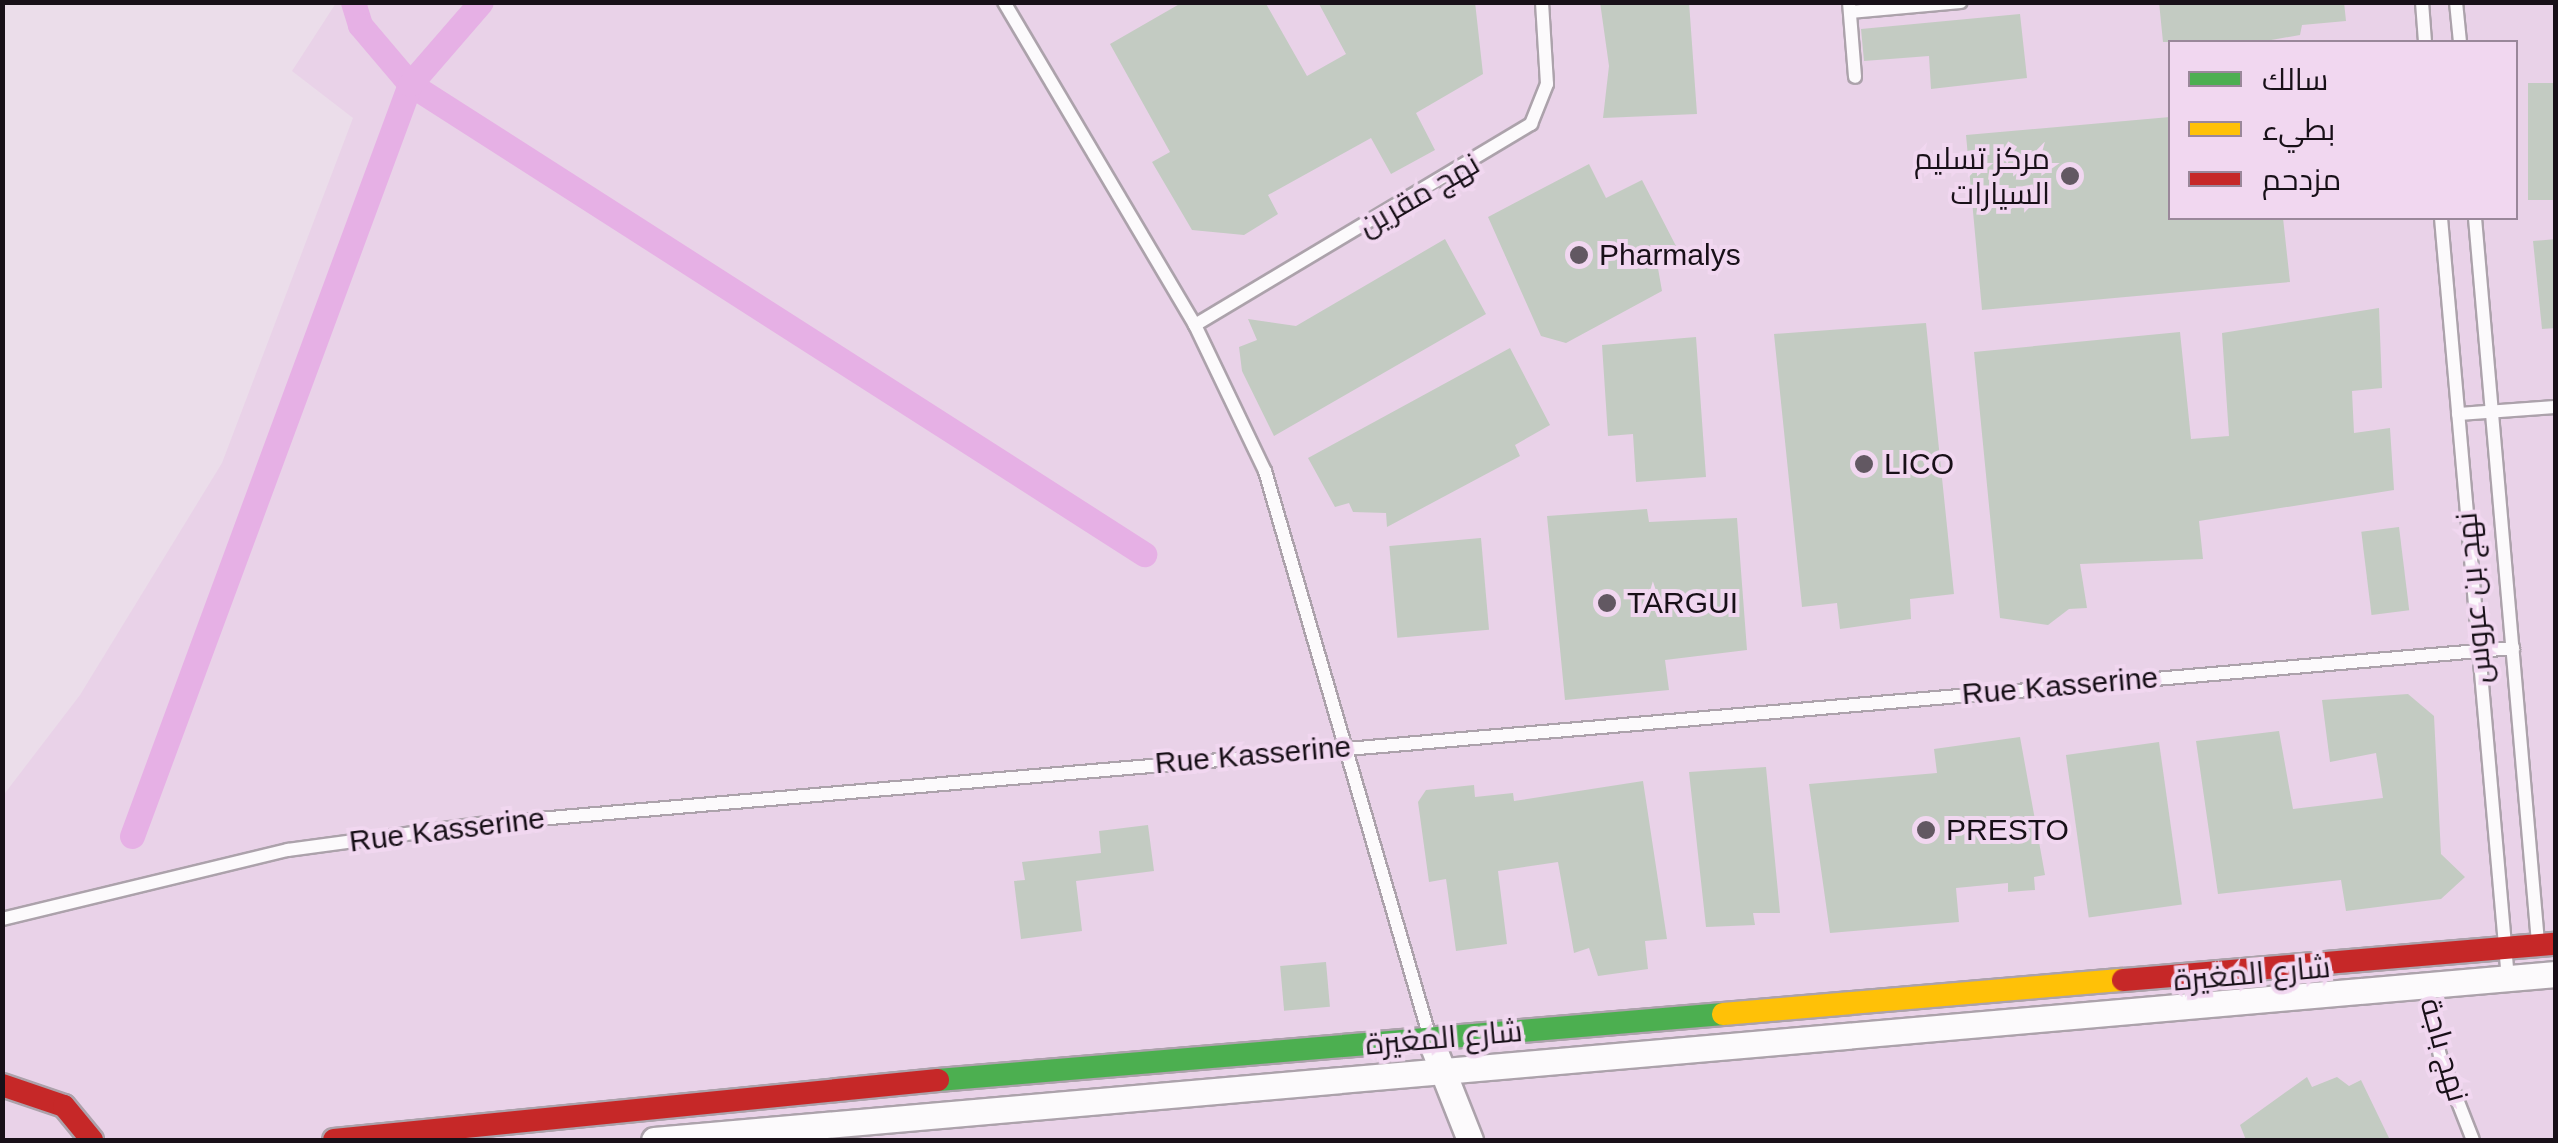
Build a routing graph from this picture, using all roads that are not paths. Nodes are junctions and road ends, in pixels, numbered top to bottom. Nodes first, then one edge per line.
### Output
1 (1004, 2) edge
2 (1542, 2) edge
3 (1962, 2) edge
4 (2422, 2) edge
5 (2456, 2) edge
6 (1850, 7) edge
7 (2426, 40) edge
8 (2460, 40) edge
9 (1856, 76) dead end
10 (2441, 220) edge
11 (2475, 220) edge
12 (1195, 325) junction
13 (2556, 407) edge
14 (2492, 411) junction
15 (2458, 414) junction
16 (2513, 648) junction
17 (2479, 651) junction
18 (1345, 747) junction
19 (2, 920) edge
20 (2547, 945) edge
21 (2504, 949) junction
22 (2422, 958) junction
23 (2548, 975) edge
24 (2508, 979) junction
25 (2426, 986) junction
26 (1430, 1039) junction
27 (1441, 1076) junction
28 (2, 1085) edge
29 (680, 1102) junction
30 (97, 1138) edge
31 (692, 1139) edge
32 (334, 1140) edge
33 (654, 1140) edge
34 (1470, 1140) edge
35 (2473, 1140) edge

1 - 12 lane
2 - 12 lane, نهج مقرين
3 - 6 lane
4 - 7 lane
5 - 8 lane
6 - 9 lane
10 - 15 lane, نهج بن عروس
11 - 14 lane, نهج بن عروس
12 - 18 lane
13 - 14 lane
14 - 15 lane
14 - 16 lane, نهج بن عروس
15 - 17 lane, نهج بن عروس
16 - 17 lane, Rue Kasserine
16 - 20 lane, نهج بن عروس
17 - 18 lane, Rue Kasserine
17 - 21 lane, نهج بن عروس
18 - 19 lane, Rue Kasserine
18 - 26 lane
20 - 21 street, شارع المغيرة
20 - 23 lane, نهج بن عروس
21 - 22 street, شارع المغيرة
21 - 24 lane, نهج بن عروس
22 - 25 lane, نهج باجة
22 - 26 street, شارع المغيرة
23 - 24 street, شارع المغيرة
24 - 25 street, شارع المغيرة
25 - 27 street, شارع المغيرة
25 - 35 lane, نهج باجة
26 - 27 street
26 - 29 street, شارع المغيرة
27 - 31 street, شارع المغيرة
27 - 34 street
28 - 30 street
29 - 31 lane
29 - 32 street, شارع المغيرة
31 - 33 street, شارع المغيرة

